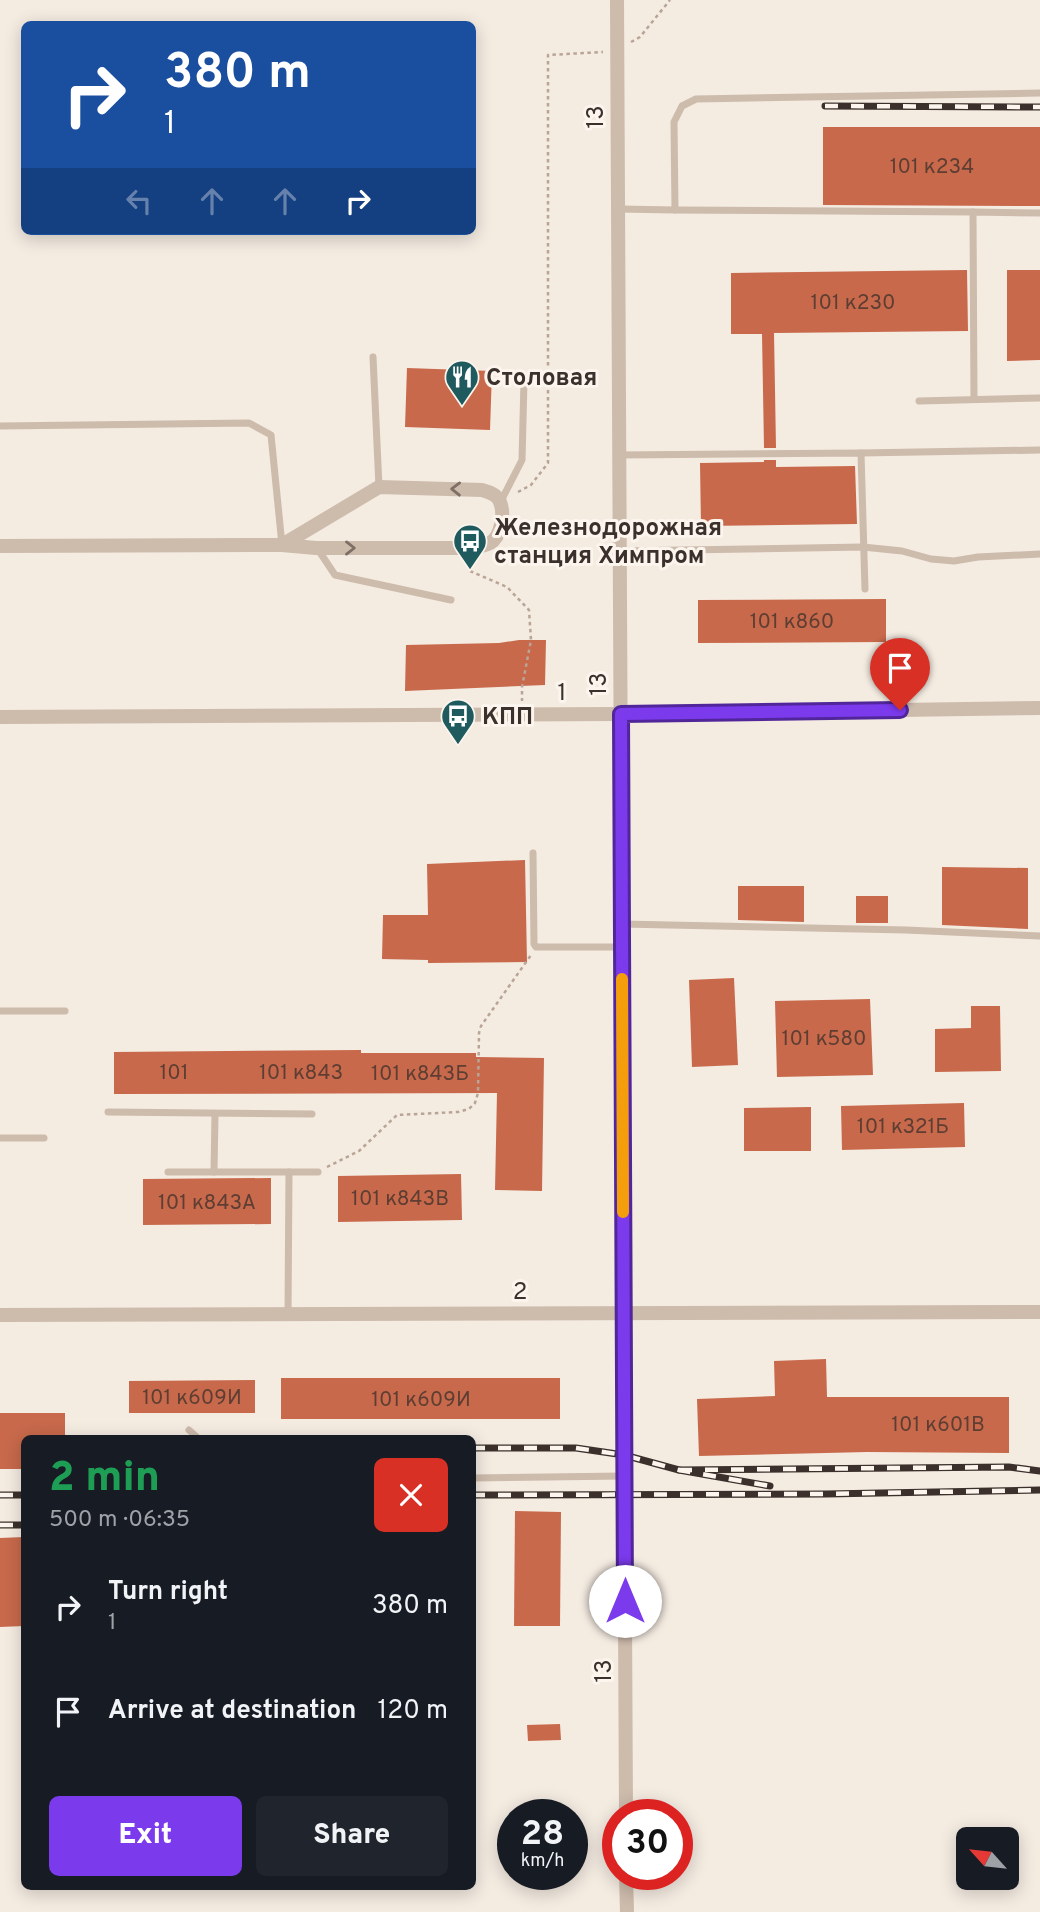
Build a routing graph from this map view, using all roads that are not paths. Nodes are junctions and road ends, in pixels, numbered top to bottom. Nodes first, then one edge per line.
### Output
1 (617, 0) edge
2 (1040, 93) edge
3 (618, 209) junction
4 (674, 210) junction
5 (973, 212) junction
6 (1040, 213) edge
7 (373, 357) dead end
8 (524, 381) dead end
9 (1040, 398) edge
10 (974, 400) junction
11 (919, 401) dead end
12 (0, 426) edge
13 (1040, 450) edge
14 (861, 453) junction
15 (619, 455) junction
16 (379, 487) junction
17 (500, 502) junction
18 (282, 545) junction
19 (0, 546) edge
20 (863, 547) junction
21 (316, 548) junction
22 (620, 551) junction
23 (1040, 554) edge
24 (864, 589) dead end
25 (451, 600) dead end
26 (1040, 708) edge
27 (621, 714) junction
28 (0, 717) edge
29 (533, 853) dead end
30 (622, 924) junction
31 (1040, 936) edge
32 (622, 947) junction
33 (0, 1011) edge
34 (65, 1011) dead end
35 (108, 1112) dead end
36 (215, 1114) junction
37 (312, 1114) dead end
38 (0, 1138) edge
39 (44, 1138) dead end
40 (168, 1172) dead end
41 (214, 1172) junction
42 (289, 1172) junction
43 (318, 1172) road end
44 (1040, 1312) edge
45 (624, 1314) junction
46 (0, 1315) edge
47 (288, 1315) junction
48 (189, 1430) dead end
49 (195, 1435) edge
50 (624, 1476) junction
51 (476, 1478) edge
52 (626, 1799) edge
53 (626, 1890) edge
54 (626, 1912) edge

1 - 3 street, 13
2 - 4 lane
3 - 4 lane
3 - 15 street, 13
4 - 5 lane
5 - 6 lane
5 - 10 lane
7 - 16 lane
8 - 17 lane
9 - 10 lane
10 - 11 lane
12 - 18 lane
13 - 14 lane
14 - 15 lane
14 - 20 lane
15 - 22 street, 13
17 -> 16 street
16 - 18 street
21 -> 17 street
18 - 19 street
18 - 21 street
20 - 22 lane
20 - 23 lane
20 - 24 lane
21 - 25 lane
22 - 27 street, 13
26 - 27 street, 1
27 - 28 street, 1
27 - 30 street, 13
29 - 32 lane
30 - 31 lane
30 - 32 street, 13
32 - 45 street, 13
33 - 34 lane
35 - 36 lane
36 - 37 lane
36 - 41 lane
38 - 39 lane
40 - 41 lane
41 - 42 lane
42 - 43 lane
42 - 47 lane
44 - 45 street, 2
45 - 47 street, 2
45 - 50 street, 13
46 - 47 street, 2
48 - 49 lane
50 - 51 lane
50 - 52 street, 13
53 - 54 street

